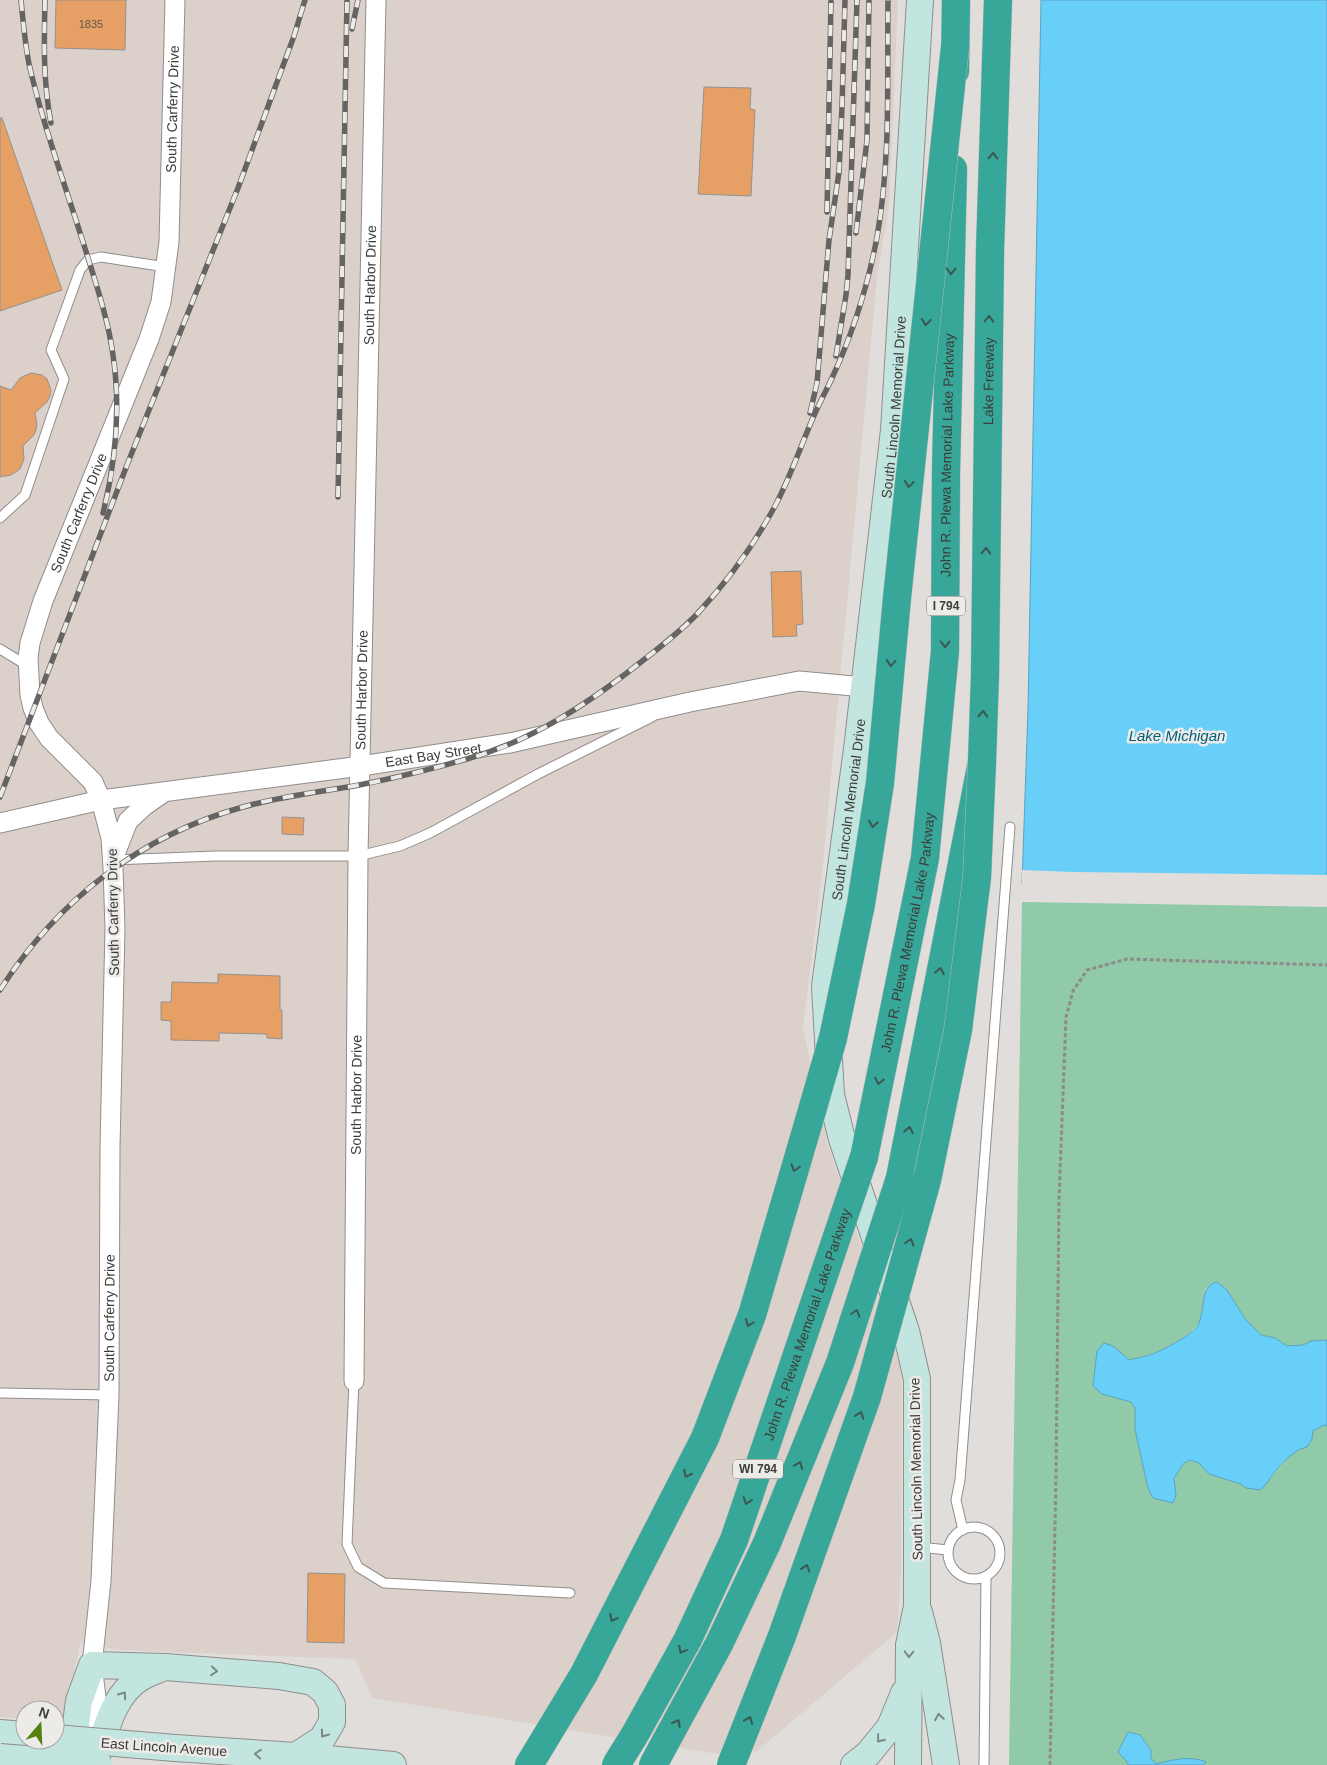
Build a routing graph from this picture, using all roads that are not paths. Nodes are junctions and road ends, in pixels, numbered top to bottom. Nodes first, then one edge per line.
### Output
1 (175, 0) edge
2 (376, 0) edge
3 (920, 0) edge
4 (956, 0) edge
5 (998, 0) edge
6 (955, 48) junction
7 (166, 267) junction
8 (0, 518) edge
9 (0, 649) edge
10 (28, 666) junction
11 (864, 687) junction
12 (678, 705) junction
13 (982, 762) junction
14 (361, 766) junction
15 (165, 792) junction
16 (101, 800) junction
17 (0, 823) edge
18 (1010, 827) dead end
19 (358, 856) junction
20 (112, 860) junction
21 (864, 1157) joint
22 (900, 1178) joint
23 (354, 1381) joint
24 (0, 1393) edge
25 (109, 1395) junction
26 (964, 1530) junction
27 (918, 1547) junction
28 (948, 1550) junction
29 (986, 1576) junction
30 (570, 1593) dead end
31 (918, 1606) junction
32 (92, 1665) junction
33 (165, 1667) junction
34 (909, 1680) junction
35 (0, 1733) edge
36 (15, 1734) edge
37 (65, 1739) edge
38 (296, 1756) junction
39 (0, 1757) edge
40 (97, 1762) edge
41 (71, 1765) edge
42 (393, 1765) edge
43 (529, 1765) edge
44 (616, 1765) edge
45 (653, 1765) edge
46 (730, 1765) edge
47 (854, 1765) edge
48 (908, 1765) edge
49 (946, 1765) edge
50 (984, 1765) edge

1 - 7 street, South Carferry Drive
2 - 14 street, South Harbor Drive
3 - 11 street, South Lincoln Memorial Drive
4 - 6 highway, I 794
13 -> 5 highway, Lake Freeway / I 794
6 -> 21 highway, John R. Plewa Memorial Lake Parkway / I 794, bridge
6 -> 43 highway, bridge
7 - 8 lane
7 - 10 street, South Carferry Drive
9 - 10 lane
10 - 16 street, South Carferry Drive
11 - 12 street, East Bay Street
11 - 27 street, South Lincoln Memorial Drive
12 - 14 street, East Bay Street
12 - 19 lane
22 -> 13 highway, I 794, bridge
46 -> 13 highway, bridge
14 - 15 street, East Bay Street
14 - 19 street, South Harbor Drive
15 - 16 street, East Bay Street
15 - 20 street
16 - 17 street, East Bay Street
16 - 20 street, South Carferry Drive
18 - 26 lane
19 - 20 lane
19 - 23 street, South Harbor Drive
20 - 25 street, South Carferry Drive
21 -> 44 highway, John R. Plewa Memorial Lake Parkway / WI 794, bridge
45 -> 22 highway, WI 794, bridge
23 - 30 lane
24 - 25 lane
25 - 32 street, South Carferry Drive
26 - 28 lane
26 - 29 lane
27 - 28 lane
27 - 31 street, South Lincoln Memorial Drive
28 - 29 lane
29 - 50 lane
31 -> 34 street, South Lincoln Memorial Drive
49 -> 31 street, South Lincoln Memorial Drive
32 - 33 street
32 - 40 street, South Carferry Drive
32 - 41 street, South Carferry Drive
33 -> 38 street
40 -> 33 street
34 -> 47 street
34 - 48 street, South Lincoln Memorial Drive
35 - 36 street
38 -> 37 street, East Lincoln Avenue, bridge
38 - 42 street, East Lincoln Avenue
39 - 40 street, East Lincoln Avenue, bridge

